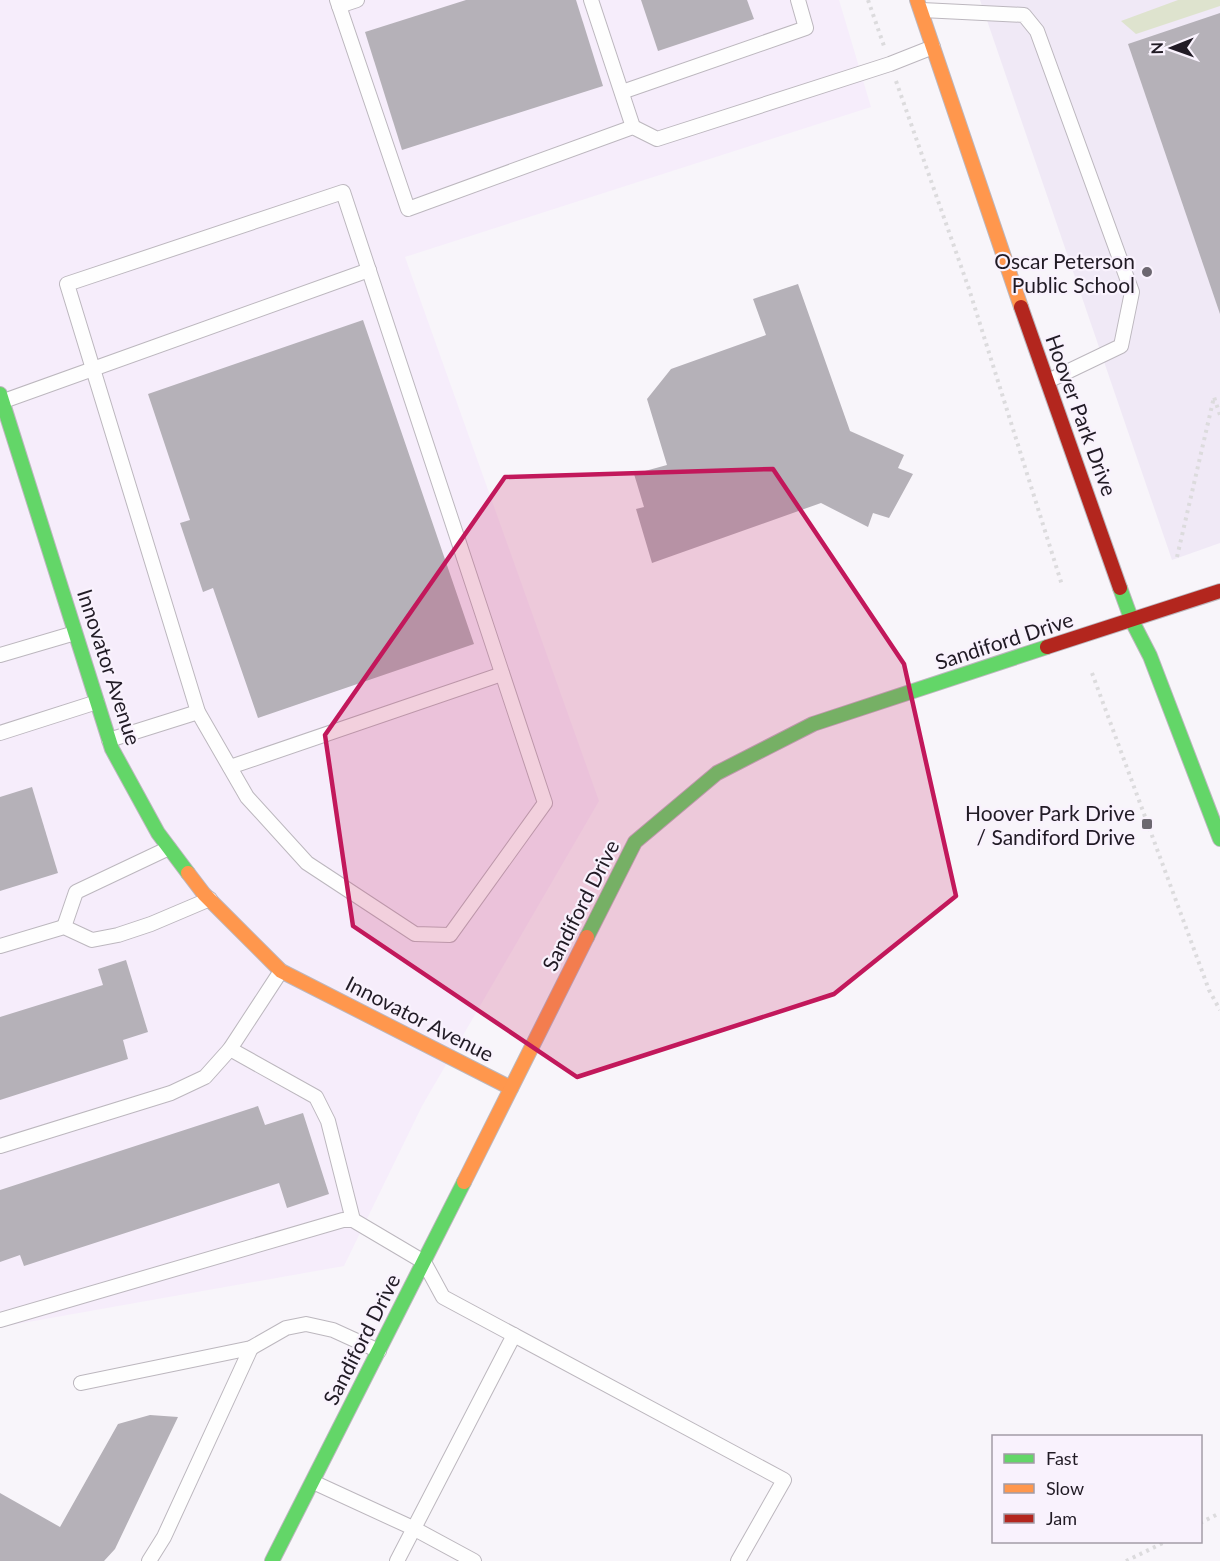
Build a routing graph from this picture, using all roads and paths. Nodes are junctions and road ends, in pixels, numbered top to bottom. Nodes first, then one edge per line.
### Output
1 (357, 0) edge
2 (591, 0) edge
3 (798, 0) edge
4 (868, 0) edge
5 (338, 3) edge
6 (919, 5) edge
7 (933, 47) junction
8 (890, 64) junction
9 (622, 92) junction
10 (633, 127) junction
11 (369, 270) junction
12 (94, 368) junction
13 (1048, 381) junction
14 (1, 399) edge
15 (1220, 415) edge
16 (1177, 557) dead end
17 (1062, 585) dead end
18 (1220, 591) edge
19 (1132, 621) junction
20 (75, 633) junction
21 (0, 655) edge
22 (1092, 673) dead end
23 (502, 674) junction
24 (97, 702) junction
25 (198, 712) junction
26 (0, 733) edge
27 (109, 740) junction
28 (230, 767) junction
29 (1220, 839) edge
30 (170, 848) junction
31 (210, 899) junction
32 (64, 927) junction
33 (0, 946) edge
34 (281, 971) junction
35 (1220, 1010) edge
36 (230, 1049) junction
37 (512, 1088) junction
38 (0, 1146) edge
39 (353, 1220) junction
40 (424, 1262) junction
41 (0, 1320) edge
42 (514, 1335) junction
43 (252, 1348) junction
44 (379, 1351) junction
45 (81, 1383) dead end
46 (313, 1482) junction
47 (1220, 1513) edge
48 (1202, 1522) edge
49 (413, 1528) junction
50 (1162, 1543) edge
51 (149, 1561) edge
52 (272, 1561) edge
53 (397, 1561) edge
54 (474, 1561) edge
55 (738, 1561) edge
56 (1126, 1561) edge

1 - 5 lane
2 - 9 lane
3 - 9 lane
4 - 8 path
5 - 10 lane
6 - 7 street, Hoover Park Drive
6 - 13 lane
7 - 8 lane
7 - 13 street, Hoover Park Drive
8 - 10 lane
8 - 17 path
9 - 10 lane
11 - 12 lane
11 - 12 lane
11 - 23 lane
12 - 14 lane
12 - 25 lane
13 - 19 street, Hoover Park Drive
14 - 20 street, Innovator Avenue
15 - 16 path
18 - 19 street, Sandiford Drive
19 - 29 street, Hoover Park Drive
19 - 37 street, Sandiford Drive
20 - 21 lane
20 - 24 street, Innovator Avenue
22 - 35 path
23 - 28 lane
23 - 28 lane
24 - 26 lane
24 - 27 street, Innovator Avenue
25 - 27 lane
25 - 28 lane
27 - 30 street, Innovator Avenue
30 - 31 street, Innovator Avenue
30 - 32 lane
31 - 32 lane
31 - 34 street, Innovator Avenue
32 - 33 lane
34 - 36 lane
34 - 37 street, Innovator Avenue
36 - 38 lane
36 - 39 lane
37 - 40 street, Sandiford Drive
39 - 40 lane
39 - 41 lane
40 - 42 lane
40 - 44 street, Sandiford Drive
42 - 49 lane
42 - 55 lane
43 - 44 lane
43 - 45 lane
43 - 51 lane
44 - 46 street, Sandiford Drive
46 - 49 lane
46 - 52 street, Sandiford Drive
47 - 48 path
49 - 53 lane
49 - 54 lane
50 - 56 path

